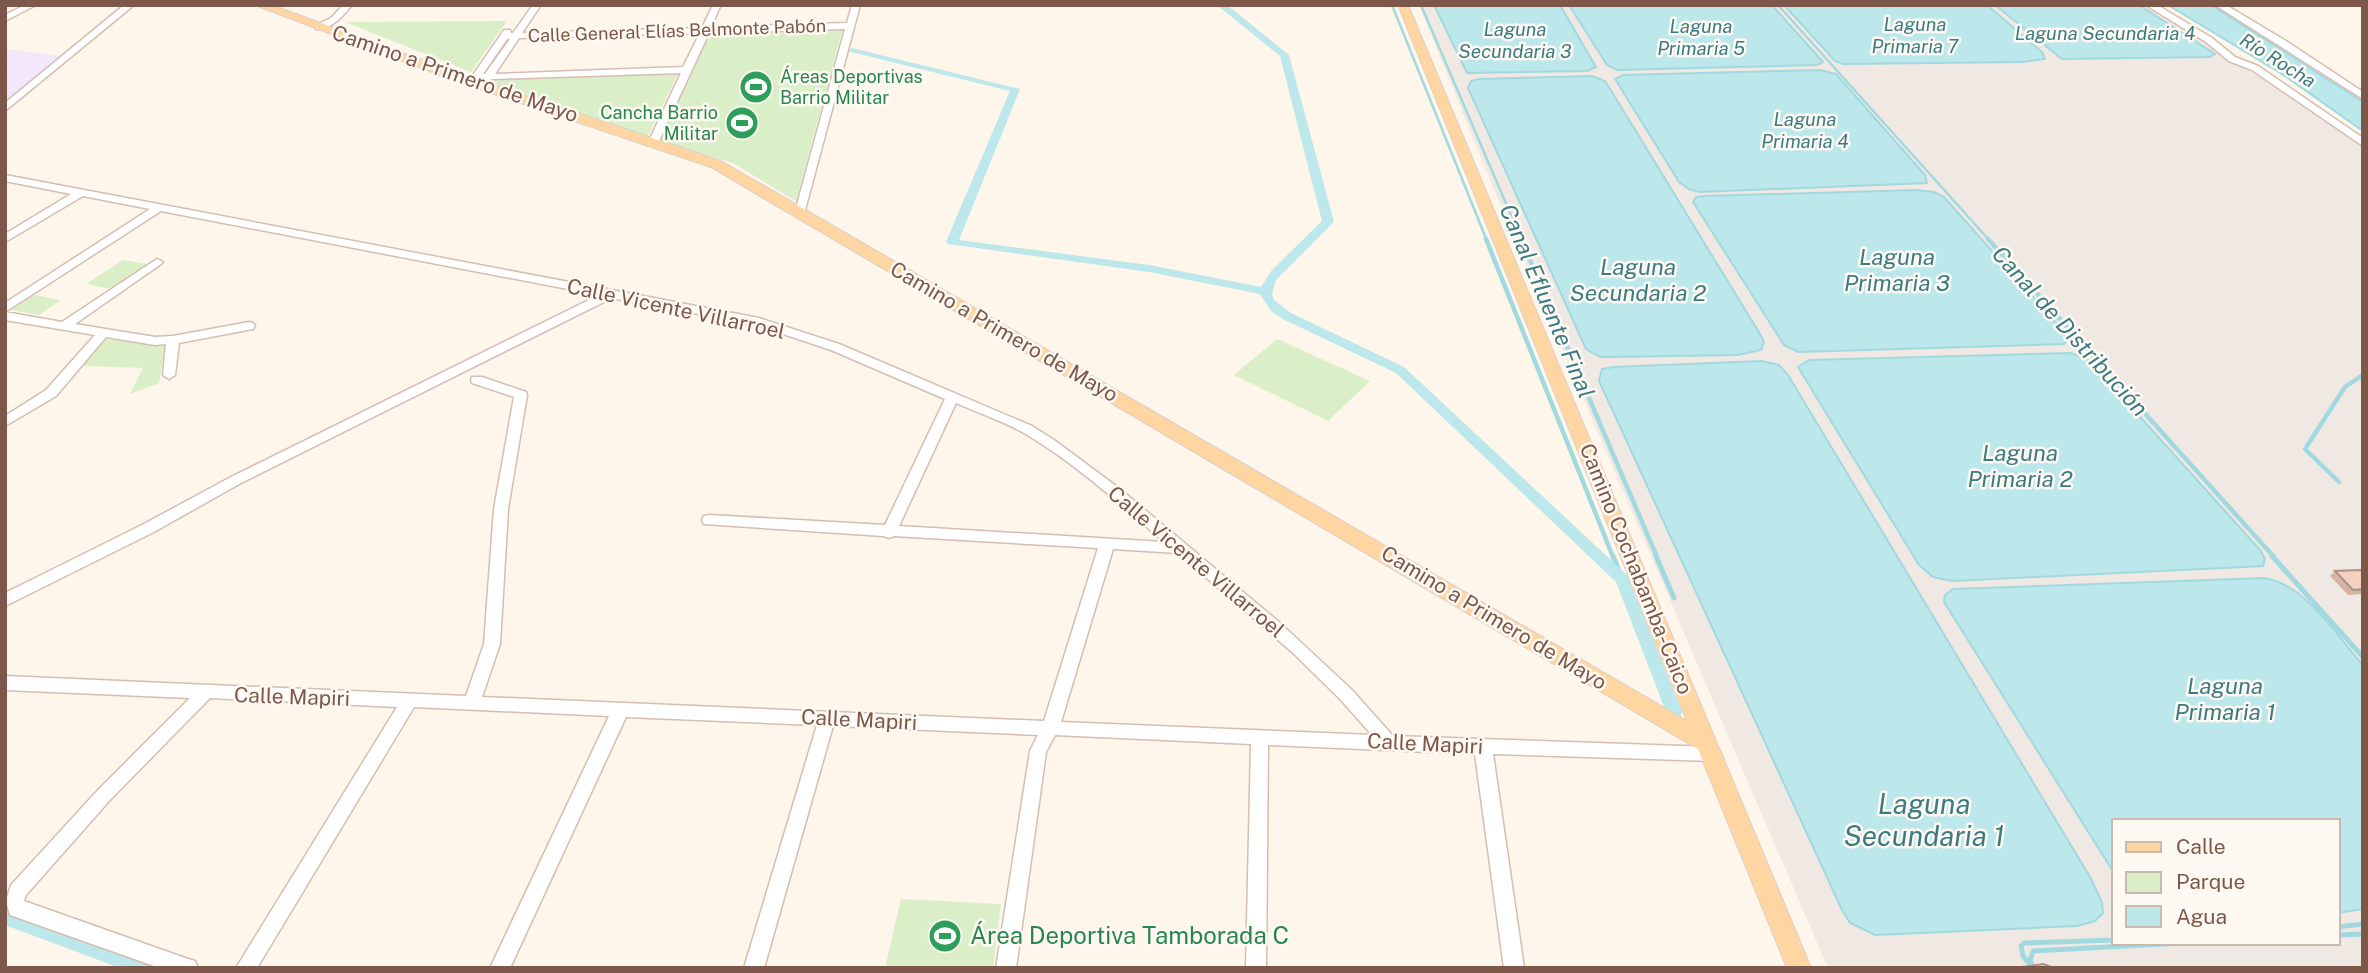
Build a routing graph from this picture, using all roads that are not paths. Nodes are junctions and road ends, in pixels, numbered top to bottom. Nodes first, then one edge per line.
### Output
1 (32, 5) edge
2 (130, 5) edge
3 (260, 5) edge
4 (348, 5) edge
5 (526, 5) edge
6 (537, 5) edge
7 (717, 5) edge
8 (856, 5) edge
9 (1403, 5) edge
10 (2150, 5) edge
11 (2219, 5) edge
12 (5, 18) edge
13 (850, 26) junction
14 (319, 27) junction
15 (706, 30) junction
16 (517, 35) junction
17 (505, 36) junction
18 (688, 70) junction
19 (479, 80) junction
20 (2363, 96) edge
21 (5, 108) edge
22 (653, 143) junction
23 (2363, 143) edge
24 (5, 178) edge
25 (82, 192) junction
26 (160, 207) junction
27 (800, 212) junction
28 (5, 239) edge
29 (157, 262) dead end
30 (610, 294) junction
31 (5, 308) edge
32 (5, 316) edge
33 (64, 326) junction
34 (249, 326) dead end
35 (103, 333) junction
36 (173, 340) junction
37 (169, 375) dead end
38 (477, 380) dead end
39 (952, 397) junction
40 (5, 422) edge
41 (709, 520) dead end
42 (889, 533) junction
43 (1107, 544) junction
44 (1182, 548) junction
45 (5, 600) edge
46 (5, 683) edge
47 (205, 693) junction
48 (409, 701) junction
49 (471, 704) junction
50 (621, 709) junction
51 (827, 719) junction
52 (1050, 729) junction
53 (1260, 737) junction
54 (1388, 742) junction
55 (1483, 747) junction
56 (1710, 749) junction
57 (188, 968) edge
58 (246, 968) edge
59 (500, 968) edge
60 (754, 968) edge
61 (1006, 968) edge
62 (1256, 968) edge
63 (1514, 968) edge
64 (1799, 968) edge

1 - 12 street
2 - 21 street
3 - 14 main road, Camino a Primero de Mayo
4 - 14 street
5 - 17 street
6 - 16 street
7 - 15 street
8 - 13 street
9 - 56 main road, Camino Cochabamba-Caico
10 - 23 street
11 - 20 street
13 - 15 street, Calle General Elías Belmonte Pabón
13 - 27 street
14 - 19 main road, Camino a Primero de Mayo
15 - 16 street, Calle General Elías Belmonte Pabón
15 - 18 street
16 - 17 street, Calle General Elías Belmonte Pabón
16 - 19 street
17 - 19 street
18 - 19 street
18 - 22 street
19 - 22 main road, Camino a Primero de Mayo
22 - 27 main road, Camino a Primero de Mayo
24 - 25 street, Calle Vicente Villarroel
25 - 26 street, Calle Vicente Villarroel
25 - 28 street
26 - 30 street, Calle Vicente Villarroel
26 - 31 street
27 - 56 main road, Camino a Primero de Mayo
29 - 33 street
30 - 39 street, Calle Vicente Villarroel
30 - 45 street
32 - 33 street
33 - 35 street
34 - 36 street
35 - 36 street
35 - 40 street
36 - 37 street
38 - 49 street
39 - 42 street
39 - 44 street, Calle Vicente Villarroel
41 - 42 street
42 - 43 street
43 - 44 street
43 - 52 street
44 - 54 street, Calle Vicente Villarroel
46 - 47 street, Calle Mapiri
47 - 48 street, Calle Mapiri
47 - 57 street
48 - 49 street, Calle Mapiri
48 - 58 street
49 - 50 street, Calle Mapiri
50 - 51 street, Calle Mapiri
50 - 59 street
51 - 52 street, Calle Mapiri
51 - 60 street
52 - 53 street, Calle Mapiri
52 - 61 street
53 - 54 street, Calle Mapiri
53 - 62 street
54 - 55 street, Calle Mapiri
55 - 56 street, Calle Mapiri
55 - 63 street
56 - 64 main road, Camino Cochabamba-Caico

